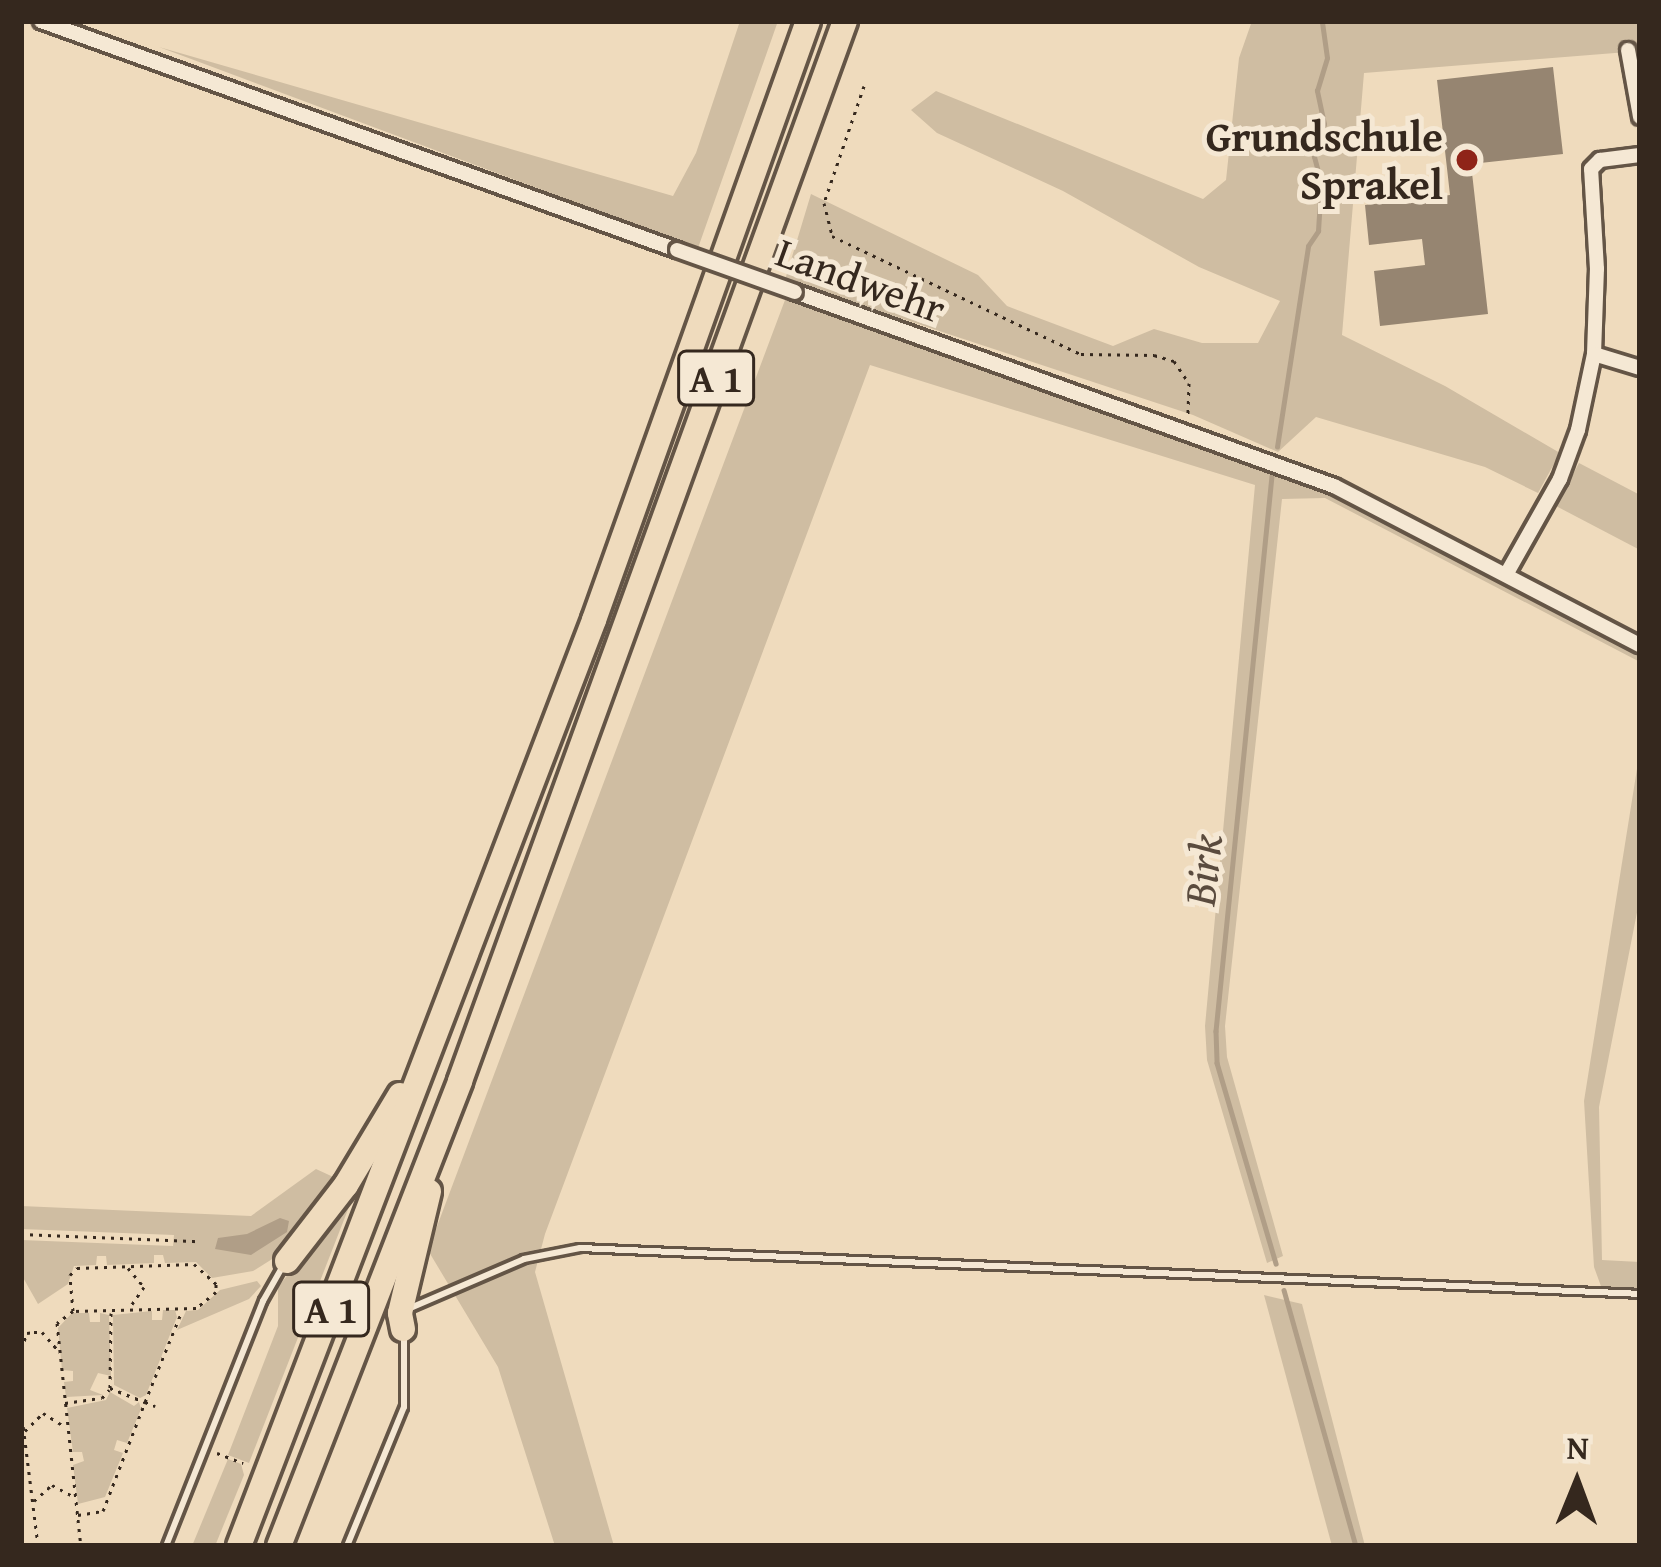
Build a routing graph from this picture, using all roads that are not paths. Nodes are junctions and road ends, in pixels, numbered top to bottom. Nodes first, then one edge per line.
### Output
1 (40, 21) edge
2 (808, 21) edge
3 (845, 21) edge
4 (1628, 50) dead end
5 (1640, 117) edge
6 (1640, 155) edge
7 (1594, 355) junction
8 (1640, 368) edge
9 (1507, 573) junction
10 (1640, 645) edge
11 (423, 1072) junction
12 (460, 1081) junction
13 (286, 1261) joint
14 (1640, 1294) edge
15 (402, 1321) junction
16 (166, 1546) edge
17 (239, 1546) edge
18 (279, 1546) edge
19 (347, 1546) edge

1 - 9 street, Landwehr, bridge
2 - 11 highway, A 1
3 - 12 highway, A 1
4 - 5 street
6 - 7 street
7 - 8 street
7 - 9 street
9 - 10 street, Landwehr
11 - 13 highway
11 - 17 highway, A 1
12 - 15 highway
12 - 18 highway, A 1
13 - 16 lane
14 - 15 lane
15 - 19 lane

